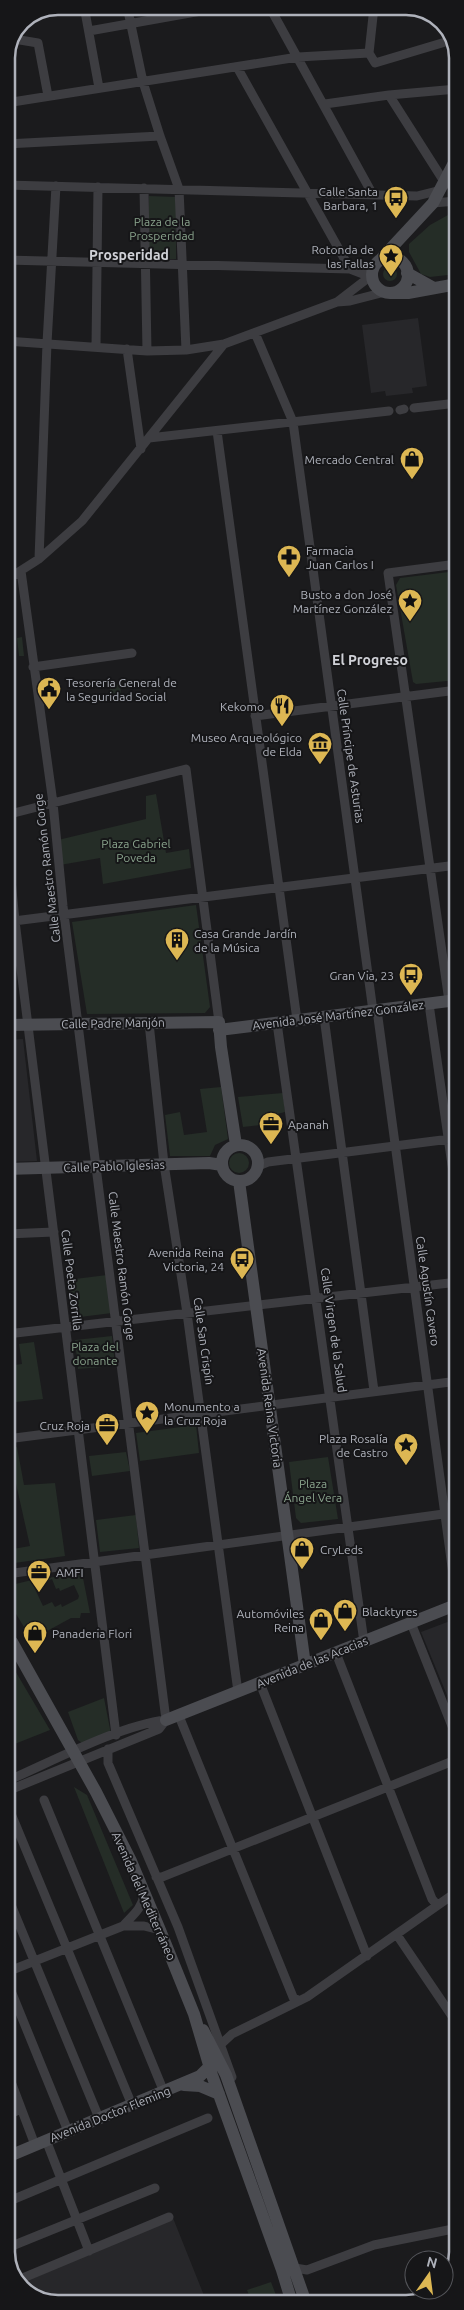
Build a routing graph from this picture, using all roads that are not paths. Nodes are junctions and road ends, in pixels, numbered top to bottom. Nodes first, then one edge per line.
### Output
1 (85, 15) edge
2 (129, 15) edge
3 (162, 15) edge
4 (274, 15) edge
5 (373, 15) edge
6 (130, 23) junction
7 (88, 31) junction
8 (19, 40) edge
9 (446, 42) edge
10 (369, 53) junction
11 (298, 57) junction
12 (237, 67) junction
13 (144, 82) junction
14 (99, 88) junction
15 (449, 90) edge
16 (389, 95) junction
17 (48, 96) junction
18 (15, 101) edge
19 (325, 104) junction
20 (160, 136) junction
21 (15, 144) edge
22 (15, 185) edge
23 (56, 186) junction
24 (98, 187) junction
25 (448, 187) edge
26 (144, 188) junction
27 (179, 189) junction
28 (306, 192) junction
29 (373, 195) junction
30 (449, 202) edge
31 (433, 203) junction
32 (402, 237) junction
33 (15, 260) edge
34 (52, 262) junction
35 (97, 263) junction
36 (145, 265) junction
37 (182, 266) junction
38 (405, 267) junction
39 (350, 269) junction
40 (375, 269) junction
41 (449, 285) edge
42 (432, 287) junction
43 (389, 293) junction
44 (337, 302) junction
45 (255, 333) junction
46 (15, 341) edge
47 (47, 343) junction
48 (224, 344) junction
49 (96, 347) junction
50 (126, 349) junction
51 (186, 350) junction
52 (148, 351) junction
53 (449, 403) edge
54 (414, 408) dead end
55 (389, 411) dead end
56 (292, 422) junction
57 (161, 423) junction
58 (217, 431) junction
59 (176, 436) junction
60 (149, 438) junction
61 (141, 449) junction
62 (39, 559) junction
63 (449, 565) edge
64 (21, 571) junction
65 (15, 575) edge
66 (132, 653) dead end
67 (33, 667) junction
68 (449, 691) edge
69 (405, 697) junction
70 (331, 706) junction
71 (256, 716) junction
72 (53, 802) junction
73 (15, 813) edge
74 (449, 866) edge
75 (430, 868) junction
76 (355, 878) junction
77 (279, 888) junction
78 (203, 897) junction
79 (65, 915) junction
80 (15, 921) edge
81 (15, 946) edge
82 (449, 978) edge
83 (449, 1002) edge
84 (430, 1004) junction
85 (375, 1011) junction
86 (324, 1017) junction
87 (297, 1020) junction
88 (79, 1023) junction
89 (149, 1023) junction
90 (277, 1023) junction
91 (28, 1024) junction
92 (15, 1025) edge
93 (219, 1026) junction
94 (449, 1116) edge
95 (449, 1140) edge
96 (236, 1145) junction
97 (395, 1147) junction
98 (342, 1152) junction
99 (297, 1158) junction
100 (164, 1164) junction
101 (222, 1165) junction
102 (258, 1166) junction
103 (97, 1167) junction
104 (46, 1168) junction
105 (15, 1169) edge
106 (239, 1181) junction
107 (54, 1232) junction
108 (15, 1234) edge
109 (449, 1283) edge
110 (415, 1287) junction
111 (362, 1293) junction
112 (317, 1298) junction
113 (255, 1306) junction
114 (187, 1313) junction
115 (117, 1321) junction
116 (66, 1327) junction
117 (15, 1333) edge
118 (449, 1382) edge
119 (428, 1385) junction
120 (374, 1391) junction
121 (331, 1397) junction
122 (269, 1404) junction
123 (201, 1413) junction
124 (129, 1423) junction
125 (79, 1429) junction
126 (15, 1438) edge
127 (446, 1513) junction
128 (449, 1513) edge
129 (347, 1527) junction
130 (288, 1536) junction
131 (449, 1536) edge
132 (220, 1544) junction
133 (146, 1555) junction
134 (94, 1562) junction
135 (15, 1573) edge
136 (449, 1608) edge
137 (411, 1623) junction
138 (364, 1642) junction
139 (15, 1651) edge
140 (336, 1653) junction
141 (305, 1665) junction
142 (260, 1683) junction
143 (238, 1692) junction
144 (179, 1716) junction
145 (449, 1718) edge
146 (166, 1720) junction
147 (116, 1735) junction
148 (108, 1750) junction
149 (76, 1757) junction
150 (449, 1762) edge
151 (15, 1778) edge
152 (389, 1786) junction
153 (15, 1787) edge
154 (44, 1800) dead end
155 (312, 1816) junction
156 (15, 1823) edge
157 (232, 1848) junction
158 (156, 1877) junction
159 (144, 1893) junction
160 (449, 1897) edge
161 (437, 1905) junction
162 (15, 1915) edge
163 (123, 1926) junction
164 (160, 1930) junction
165 (397, 1934) junction
166 (100, 1935) junction
167 (67, 1948) junction
168 (367, 1956) junction
169 (34, 1961) junction
170 (15, 1969) edge
171 (15, 2001) edge
172 (300, 2001) junction
173 (449, 2012) edge
174 (194, 2014) junction
175 (218, 2049) junction
176 (208, 2072) junction
177 (182, 2084) junction
178 (164, 2092) junction
179 (15, 2094) edge
180 (219, 2094) junction
181 (132, 2105) junction
182 (21, 2109) junction
183 (239, 2109) junction
184 (15, 2112) edge
185 (100, 2118) junction
186 (208, 2118) dead end
187 (68, 2131) junction
188 (250, 2140) junction
189 (41, 2143) junction
190 (15, 2154) edge
191 (61, 2179) junction
192 (155, 2188) dead end
193 (15, 2199) edge
194 (170, 2217) dead end
195 (76, 2220) junction
196 (449, 2230) edge
197 (15, 2245) edge
198 (89, 2251) junction
199 (295, 2268) junction
200 (24, 2278) edge
201 (290, 2295) edge
202 (303, 2295) edge

1 - 7 street
2 - 6 street
3 - 6 street
4 - 11 street
5 - 10 street
6 - 7 street
6 - 13 street
7 - 14 street
8 - 17 street
9 - 10 street
10 - 11 street
11 - 12 street
11 - 19 street
12 - 13 street
12 - 28 street
13 - 14 street
13 - 20 street
14 - 17 street
15 - 16 street
16 - 19 street
16 - 25 street
17 - 18 street
19 - 29 street
20 - 21 street
20 - 27 street
22 - 23 street
23 - 24 street
23 - 34 street
24 - 26 street
24 - 35 street
25 - 29 street
25 - 31 street
26 - 27 street
26 - 36 street
27 - 28 street
27 - 37 street
28 - 29 street
28 - 39 street
30 - 31 street
31 - 32 street
32 - 38 street
32 - 40 street
33 - 34 street
34 - 35 street
34 - 47 street
35 - 36 street
35 - 49 street
36 - 37 street
36 - 52 street
37 - 39 street
37 - 51 street
38 - 40 street
38 - 42 street
38 - 43 street
39 - 40 street
40 - 43 street
40 - 44 street
41 - 42 street
42 - 43 street
43 - 44 street
44 - 45 street
45 - 48 street
45 - 56 street, Calle Príncipe de Asturias
46 - 47 street
47 - 49 street
47 - 62 street
48 - 51 street
48 - 57 street
49 - 50 street
50 - 52 street
50 - 61 street
51 - 52 street
53 - 54 street
55 - 56 street
56 - 58 street
56 - 70 street, Calle Príncipe de Asturias
57 - 59 street
57 - 60 street
58 - 59 street
58 - 71 street
59 - 60 street
60 - 61 street
61 - 62 street
62 - 64 street
63 - 69 street
64 - 65 street
64 - 67 street, Calle Maestro Ramón Gorge
66 - 67 street
67 - 72 street, Calle Maestro Ramón Gorge
68 - 69 street
69 - 70 street
69 - 75 street
70 - 71 street
70 - 76 street, Calle Príncipe de Asturias
71 - 77 street
72 - 73 street
72 - 78 street
72 - 79 street, Calle Maestro Ramón Gorge
74 - 75 street
75 - 76 street
75 - 82 street
76 - 77 street
76 - 85 street, Calle Príncipe de Asturias
77 - 78 street
77 - 87 street
78 - 79 street
78 - 93 street
79 - 80 street
79 - 88 street, Calle Maestro Ramón Gorge
81 - 91 street, Calle Poeta Zorrilla
83 - 84 street, Avenida José Martínez González
84 - 85 street, Avenida José Martínez González
84 - 94 street
85 - 86 street, Avenida José Martínez González
85 - 97 street, Calle Agustín Cavero
86 - 87 street, Avenida José Martínez González
86 - 98 street
87 - 90 street, Avenida José Martínez González
88 - 89 street, Calle Padre Manjón
88 - 91 street, Calle Padre Manjón
88 - 103 street, Calle Maestro Ramón Gorge
89 - 93 street, Calle Padre Manjón
89 - 100 street, Calle San Crispín
90 - 93 street, Avenida José Martínez González
90 - 99 street, Calle Virgen de la Salud
91 - 92 street, Calle Padre Manjón
91 - 104 street, Calle Poeta Zorrilla
93 - 96 street
95 - 97 street
96 - 101 street
96 - 102 street
97 - 98 street
97 - 110 street, Calle Agustín Cavero
98 - 99 street
98 - 111 street
99 - 102 street
99 - 112 street, Calle Virgen de la Salud
100 - 101 street, Calle Pablo Iglesias
100 - 103 street, Calle Pablo Iglesias
100 - 114 street, Calle San Crispín
101 - 106 street
102 - 106 street
103 - 104 street, Calle Pablo Iglesias
103 - 115 street, Calle Maestro Ramón Gorge
104 - 105 street, Calle Pablo Iglesias
104 - 107 street, Calle Poeta Zorrilla
106 - 113 street, Avenida Reina Victoria
107 - 108 street
107 - 116 street, Calle Poeta Zorrilla
109 - 110 street
110 - 111 street
110 - 119 street, Calle Agustín Cavero
111 - 112 street
111 - 120 street
112 - 113 street
112 - 121 street, Calle Virgen de la Salud
113 - 114 street
113 - 122 street, Avenida Reina Victoria
114 - 115 street
114 - 123 street, Calle San Crispín
115 - 116 street
115 - 124 street, Calle Maestro Ramón Gorge
116 - 117 street
116 - 125 street, Calle Poeta Zorrilla
118 - 119 street
119 - 120 street
119 - 127 street, Calle Agustín Cavero
120 - 121 street
121 - 122 street
121 - 129 street, Calle Virgen de la Salud
122 - 123 street
122 - 130 street, Avenida Reina Victoria
123 - 124 street
123 - 132 street, Calle San Crispín
124 - 125 street
124 - 133 street, Calle Maestro Ramón Gorge
125 - 126 street
125 - 134 street, Calle Poeta Zorrilla
127 - 128 street
127 - 129 street
127 - 131 street, Calle Agustín Cavero
129 - 130 street
129 - 138 street, Calle Virgen de la Salud
130 - 132 street
130 - 141 street, Avenida Reina Victoria
132 - 133 street
132 - 143 street, Calle San Crispín
133 - 134 street
133 - 146 street, Calle Maestro Ramón Gorge
134 - 135 street
134 - 147 street, Calle Poeta Zorrilla
136 - 137 street, Avenida de las Acacias
137 - 138 street, Avenida de las Acacias
137 - 145 street
138 - 140 street, Avenida de las Acacias
139 - 149 street, Avenida del Mediterráneo
140 - 141 street, Avenida de las Acacias
140 - 152 street
141 - 142 street, Avenida de las Acacias
142 - 143 street, Avenida de las Acacias
142 - 155 street
143 - 144 street, Avenida de las Acacias
144 - 146 street, Avenida de las Acacias
144 - 157 street
146 - 147 street, Avenida de las Acacias
146 - 148 street, Avenida de las Acacias
147 - 149 street, Avenida de las Acacias
148 - 149 street, Avenida de las Acacias
148 - 158 street
149 - 151 street
149 - 153 street
149 - 159 street, Avenida del Mediterráneo
150 - 152 street
152 - 155 street
152 - 161 street
154 - 166 street
155 - 157 street
155 - 168 street
156 - 167 street
157 - 158 street
157 - 172 street
158 - 175 street
159 - 163 street
159 - 164 street, Avenida del Mediterráneo
160 - 161 street
161 - 165 street
162 - 169 street
163 - 164 street
163 - 166 street
164 - 174 street, Avenida del Mediterráneo
165 - 168 street
165 - 173 street
166 - 167 street
166 - 178 street
167 - 169 street
167 - 181 street
168 - 172 street
169 - 170 street
169 - 185 street
171 - 187 street
172 - 175 street
174 - 175 street, Avenida del Mediterráneo
174 - 176 street, Avenida del Mediterráneo
175 - 176 street
175 - 183 street, Avenida del Mediterráneo
175 - 188 street, Avenida del Mediterráneo
176 - 177 street, Avenida Doctor Fleming
176 - 180 street, Avenida del Mediterráneo
176 - 183 street, Avenida del Mediterráneo
177 - 178 street, Avenida Doctor Fleming
177 - 180 street
178 - 181 street, Avenida Doctor Fleming
179 - 182 street
180 - 201 street, Avenida del Mediterráneo
181 - 185 street, Avenida Doctor Fleming
182 - 184 street
182 - 189 street
183 - 188 street, Avenida del Mediterráneo
185 - 187 street, Avenida Doctor Fleming
186 - 191 street
187 - 189 street, Avenida Doctor Fleming
188 - 199 street, Avenida del Mediterráneo
189 - 190 street, Avenida Doctor Fleming
189 - 191 street
191 - 193 street
191 - 195 street
192 - 195 street
194 - 198 street
195 - 197 street
195 - 198 street
196 - 199 street
198 - 200 street
199 - 202 street, Avenida del Mediterráneo

